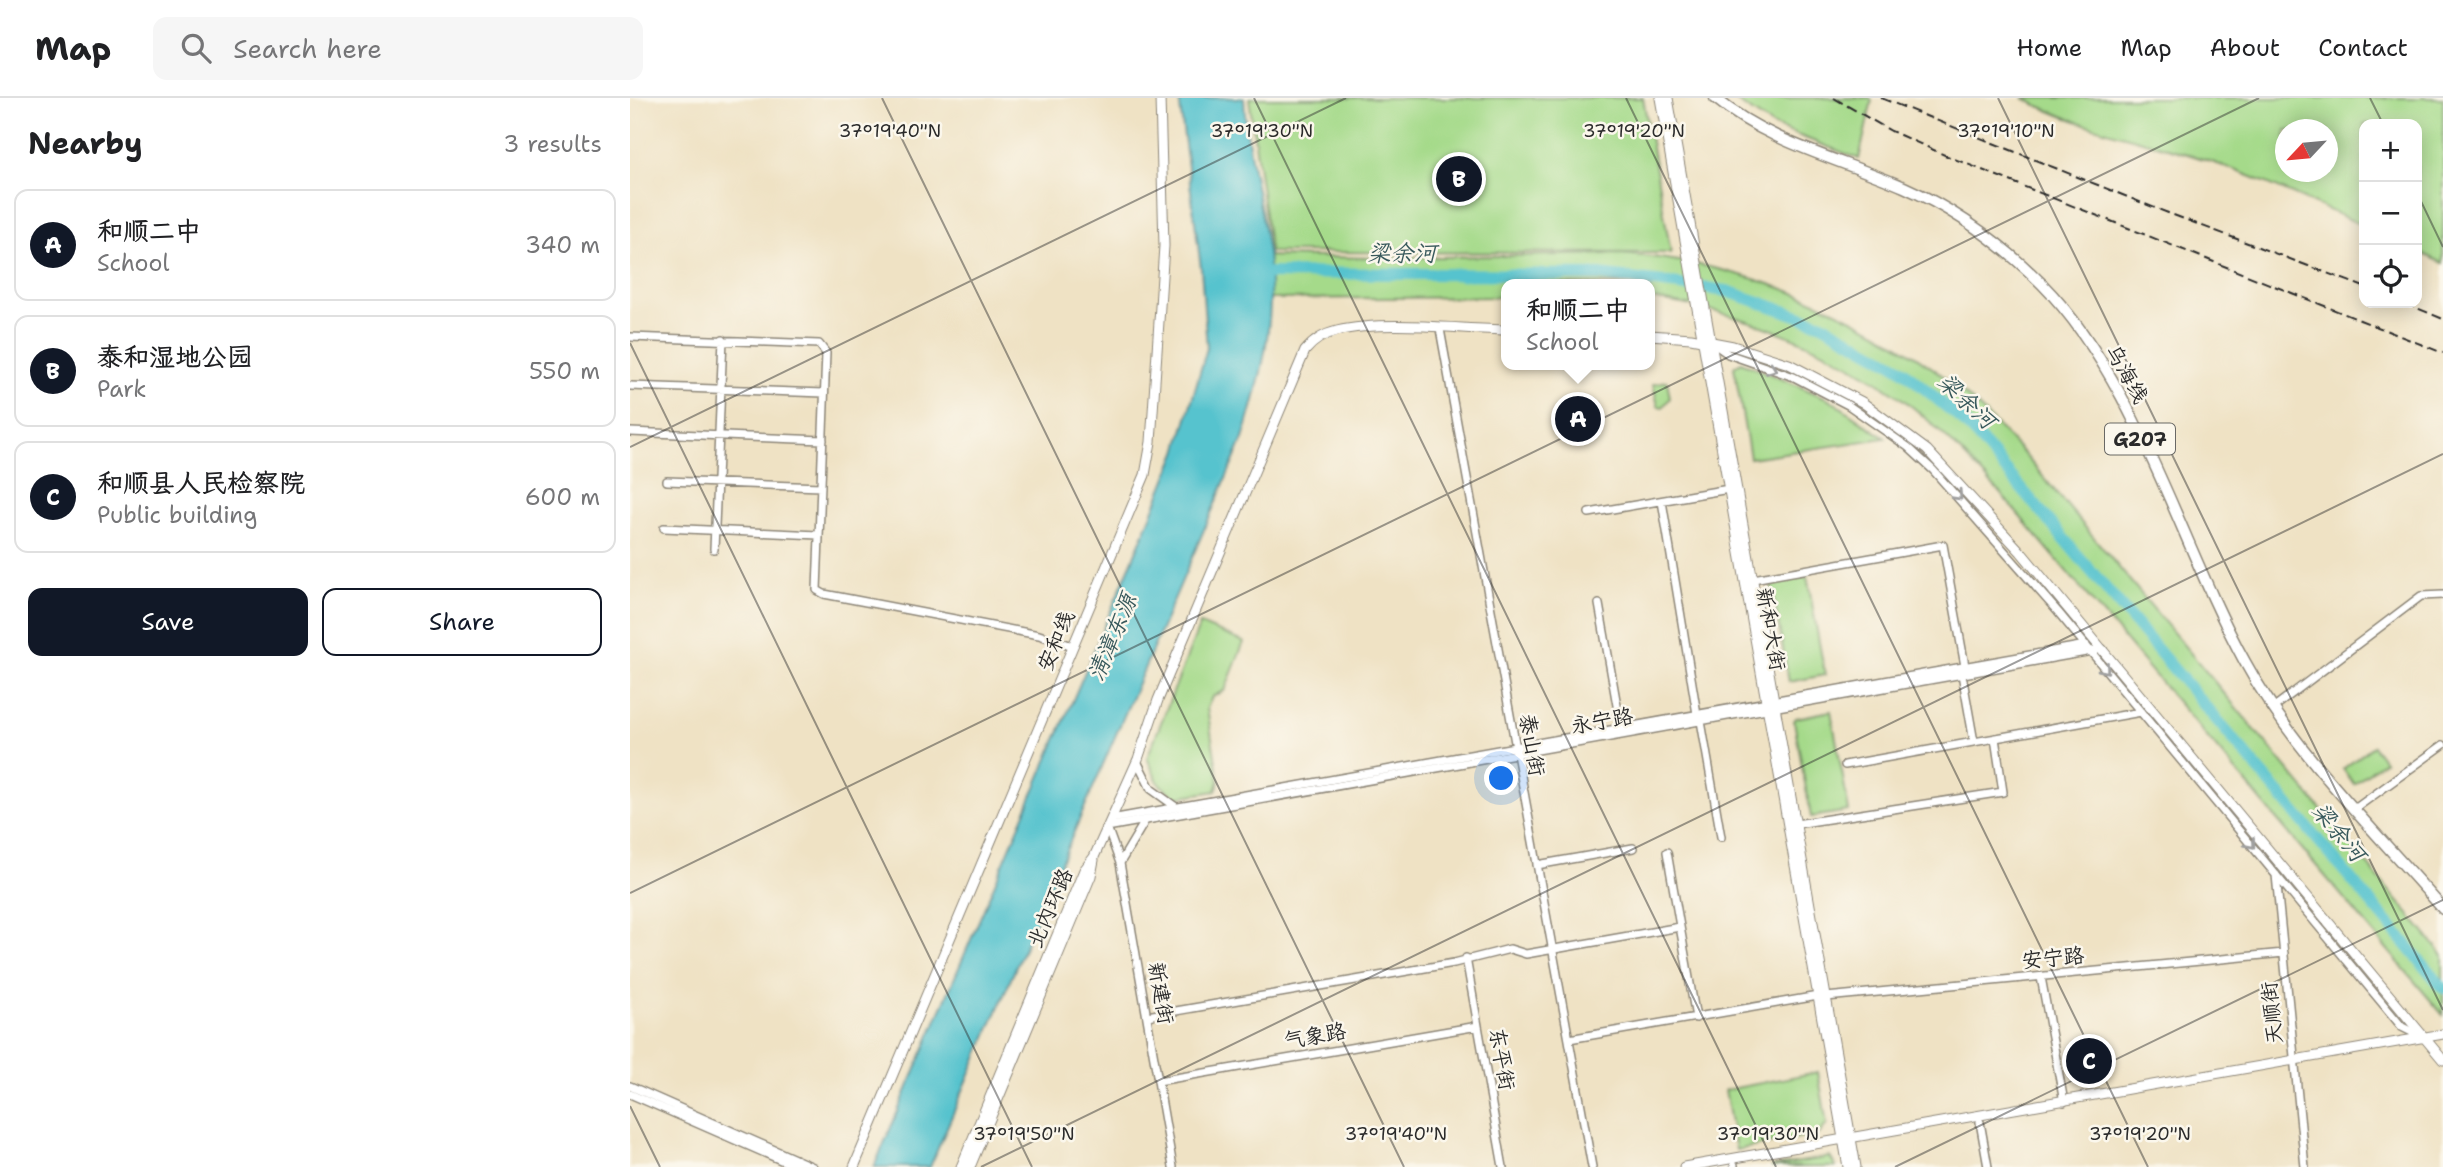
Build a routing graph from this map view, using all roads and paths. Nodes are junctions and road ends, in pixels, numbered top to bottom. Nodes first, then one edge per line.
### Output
1 (1660, 98) edge
2 (1668, 98) edge
3 (1715, 98) edge
4 (1160, 99) edge
5 (1692, 260) junction
6 (1440, 329) junction
7 (1501, 330) edge
8 (1655, 335) edge
9 (630, 337) edge
10 (723, 339) junction
11 (1706, 340) junction
12 (630, 386) edge
13 (720, 389) junction
14 (824, 393) junction
15 (630, 432) edge
16 (719, 436) junction
17 (823, 440) junction
18 (667, 481) dead end
19 (716, 483) junction
20 (821, 487) junction
21 (1728, 489) junction
22 (1662, 501) junction
23 (1590, 513) dead end
24 (664, 528) dead end
25 (715, 530) junction
26 (818, 535) junction
27 (714, 549) dead end
28 (1753, 579) junction
29 (2443, 595) edge
30 (1599, 604) dead end
31 (1073, 646) junction
32 (2100, 646) junction
33 (2088, 648) junction
34 (1964, 670) junction
35 (1771, 705) junction
36 (2273, 708) junction
37 (2141, 712) junction
38 (1699, 718) junction
39 (1621, 728) junction
40 (1995, 738) junction
41 (1974, 742) junction
42 (2443, 745) edge
43 (1516, 750) junction
44 (1136, 761) junction
45 (1845, 765) dead end
46 (1177, 807) junction
47 (2356, 808) junction
48 (1145, 821) junction
49 (1109, 823) junction
50 (1796, 824) junction
51 (1721, 837) dead end
52 (1633, 848) dead end
53 (1667, 852) dead end
54 (2274, 856) junction
55 (1094, 857) junction
56 (1120, 863) junction
57 (1537, 865) junction
58 (2276, 875) junction
59 (2443, 909) edge
60 (1680, 928) junction
61 (1552, 950) junction
62 (2284, 953) junction
63 (1466, 958) junction
64 (2041, 977) junction
65 (1822, 997) junction
66 (1147, 1016) junction
67 (1696, 1018) junction
68 (1478, 1026) junction
69 (2443, 1034) edge
70 (1569, 1040) junction
71 (2427, 1040) junction
72 (2443, 1041) edge
73 (2443, 1060) edge
74 (2295, 1064) junction
75 (1158, 1081) junction
76 (630, 1086) edge
77 (630, 1094) edge
78 (2064, 1102) junction
79 (1980, 1122) junction
80 (1848, 1142) junction
81 (2304, 1165) edge
82 (1734, 1166) edge
83 (797, 1167) edge
84 (813, 1167) edge
85 (854, 1167) edge
86 (961, 1167) edge
87 (970, 1167) edge
88 (1173, 1167) edge
89 (1503, 1167) edge
90 (1592, 1167) edge
91 (1684, 1167) edge
92 (1720, 1167) edge
93 (1848, 1167) edge
94 (1856, 1167) edge
95 (1988, 1167) edge

1 - 5 main road, 新和大街
2 - 5 main road, 新和大街
3 - 36 highway, 乌海线 / G207
4 - 31 main road, 安和线
5 - 11 main road, 新和大街
6 - 7 main road
6 - 43 street, 泰山街
6 - 44 main road
8 - 11 main road
9 - 10 street
10 - 13 street
10 - 14 street
11 - 21 main road, 新和大街
11 - 28 main road, 新和大街
11 - 32 main road
11 -> 33 street
12 - 13 street
13 - 14 street
13 - 16 street
14 - 17 street
15 - 16 street
16 - 17 street
16 - 19 street
17 - 20 street
18 - 19 street
19 - 20 street
19 - 25 street
20 - 26 street
21 - 22 street
21 - 35 main road, 新和大街
22 - 23 street
22 - 38 street
24 - 25 street
25 - 26 street
25 - 27 street
26 - 31 street
28 - 34 street
28 - 35 main road, 新和大街
29 - 36 street
30 - 39 street
31 - 85 main road, 安和线
32 - 33 street, 永宁路
32 - 54 main road
33 - 34 street, 永宁路
33 -> 37 street
34 - 35 street, 永宁路
34 - 41 street
35 - 38 street, 永宁路
35 - 50 main road, 新和大街
35 - 65 main road, 新和大街
36 - 47 highway, 乌海线 / G207
37 - 40 street
37 -> 58 street
38 - 39 street, 永宁路
38 - 43 street, 永宁路
38 - 51 street
39 - 43 street, 永宁路
40 - 41 street
40 - 50 street
41 - 45 street
42 - 47 street
43 - 46 street, 永宁路
43 - 48 street, 永宁路
43 - 57 street, 泰山街
44 - 46 street
44 - 49 main road
46 - 49 street, 永宁路
47 - 59 highway, 乌海线 / G207
48 - 49 street, 永宁路
48 - 56 street
49 - 55 main road
49 - 56 street, 新建街
50 - 65 main road, 新和大街
52 - 57 street
53 - 60 street
54 - 58 street, 天顺街
54 - 71 main road
55 - 86 main road, 北内环路
55 - 87 main road, 北内环路
56 - 66 street, 新建街
57 - 61 street, 泰山街
58 - 62 street, 天顺街
58 - 71 street
60 - 61 street
60 - 67 street
61 - 63 street
61 - 70 street, 泰山街
62 - 64 street, 安宁路
62 - 74 street, 天顺街
63 - 66 street
63 - 68 street, 东平街
64 - 65 street, 安宁路
64 - 78 street
65 - 67 street, 安宁路
65 - 80 main road, 新和大街
66 - 75 street, 新建街
67 - 70 street, 安宁路
68 - 75 street, 气象路
68 - 89 street, 东平街
69 - 71 main road
70 - 90 street, 泰山街
71 - 72 main road
71 - 73 main road
71 - 74 main road
74 - 78 main road
74 - 79 main road
74 - 81 street, 天顺街
75 - 88 street, 新建街
76 - 84 street
77 - 83 street
78 - 80 main road
79 - 80 main road
79 - 95 street
80 - 82 main road
80 - 91 main road
80 - 93 main road, 新和大街
80 - 94 main road, 新和大街
82 - 92 main road

